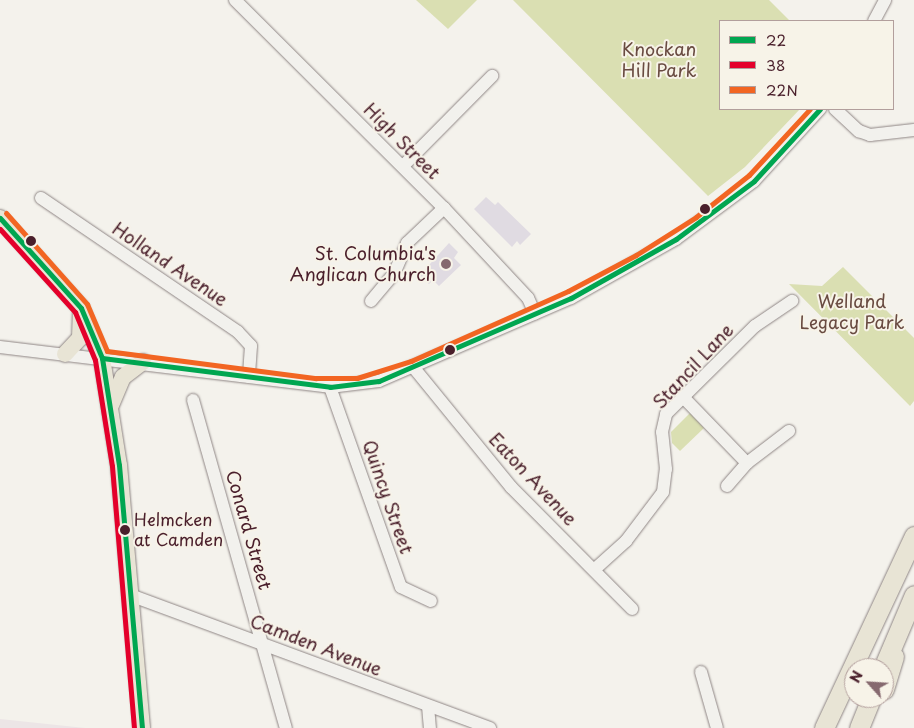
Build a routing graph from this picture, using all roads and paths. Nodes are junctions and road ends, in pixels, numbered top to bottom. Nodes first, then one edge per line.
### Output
1 (235, 0) edge
2 (885, 0) edge
3 (875, 20) edge
4 (492, 76) dead end
5 (819, 110) edge
6 (836, 110) edge
7 (914, 130) edge
8 (402, 166) junction
9 (41, 198) dead end
10 (444, 208) junction
11 (0, 218) edge
12 (370, 301) dead end
13 (792, 301) dead end
14 (81, 308) junction
15 (535, 314) junction
16 (0, 347) edge
17 (65, 354) junction
18 (102, 358) junction
19 (143, 362) junction
20 (414, 368) junction
21 (249, 377) junction
22 (330, 387) junction
23 (683, 396) junction
24 (193, 400) dead end
25 (110, 407) junction
26 (789, 431) dead end
27 (748, 463) junction
28 (727, 486) dead end
29 (914, 536) edge
30 (595, 570) junction
31 (130, 595) junction
32 (914, 595) edge
33 (430, 601) dead end
34 (632, 609) dead end
35 (901, 624) junction
36 (262, 643) junction
37 (887, 658) edge
38 (892, 658) edge
39 (702, 672) dead end
40 (839, 693) junction
41 (428, 706) junction
42 (867, 708) edge
43 (876, 708) edge
44 (142, 728) edge
45 (286, 728) edge
46 (430, 728) edge
47 (490, 728) edge
48 (716, 728) edge
49 (818, 728) edge
50 (824, 728) edge
51 (859, 728) edge
52 (868, 728) edge

1 - 8 street, High Street
2 - 3 street
4 - 8 street
5 - 15 street
6 - 7 street
8 - 10 street, High Street
9 - 21 street, Holland Avenue
10 - 12 street
10 - 15 street, High Street
11 - 14 main road
13 - 23 street, Stancil Lane
14 - 17 main road
14 - 18 main road
15 - 20 street
16 - 17 street
17 - 18 street
18 - 19 street
18 - 25 main road
19 - 21 street
19 - 25 main road
20 - 22 street
20 - 30 street, Eaton Avenue
21 - 22 street
22 - 33 street, Quincy Street
23 - 27 street
23 - 30 street, Stancil Lane
24 - 36 street, Conard Street
25 - 31 main road
26 - 27 street
27 - 28 street
29 - 40 highway
30 - 34 street, Eaton Avenue
31 - 36 street, Camden Avenue
31 - 44 main road
32 - 35 highway
35 - 37 highway
35 - 38 highway
36 - 41 street, Camden Avenue
36 - 45 street, Conard Street
39 - 48 street
40 - 49 highway
40 - 50 highway
41 - 46 street
41 - 47 street, Camden Avenue
42 - 51 highway
43 - 52 highway

